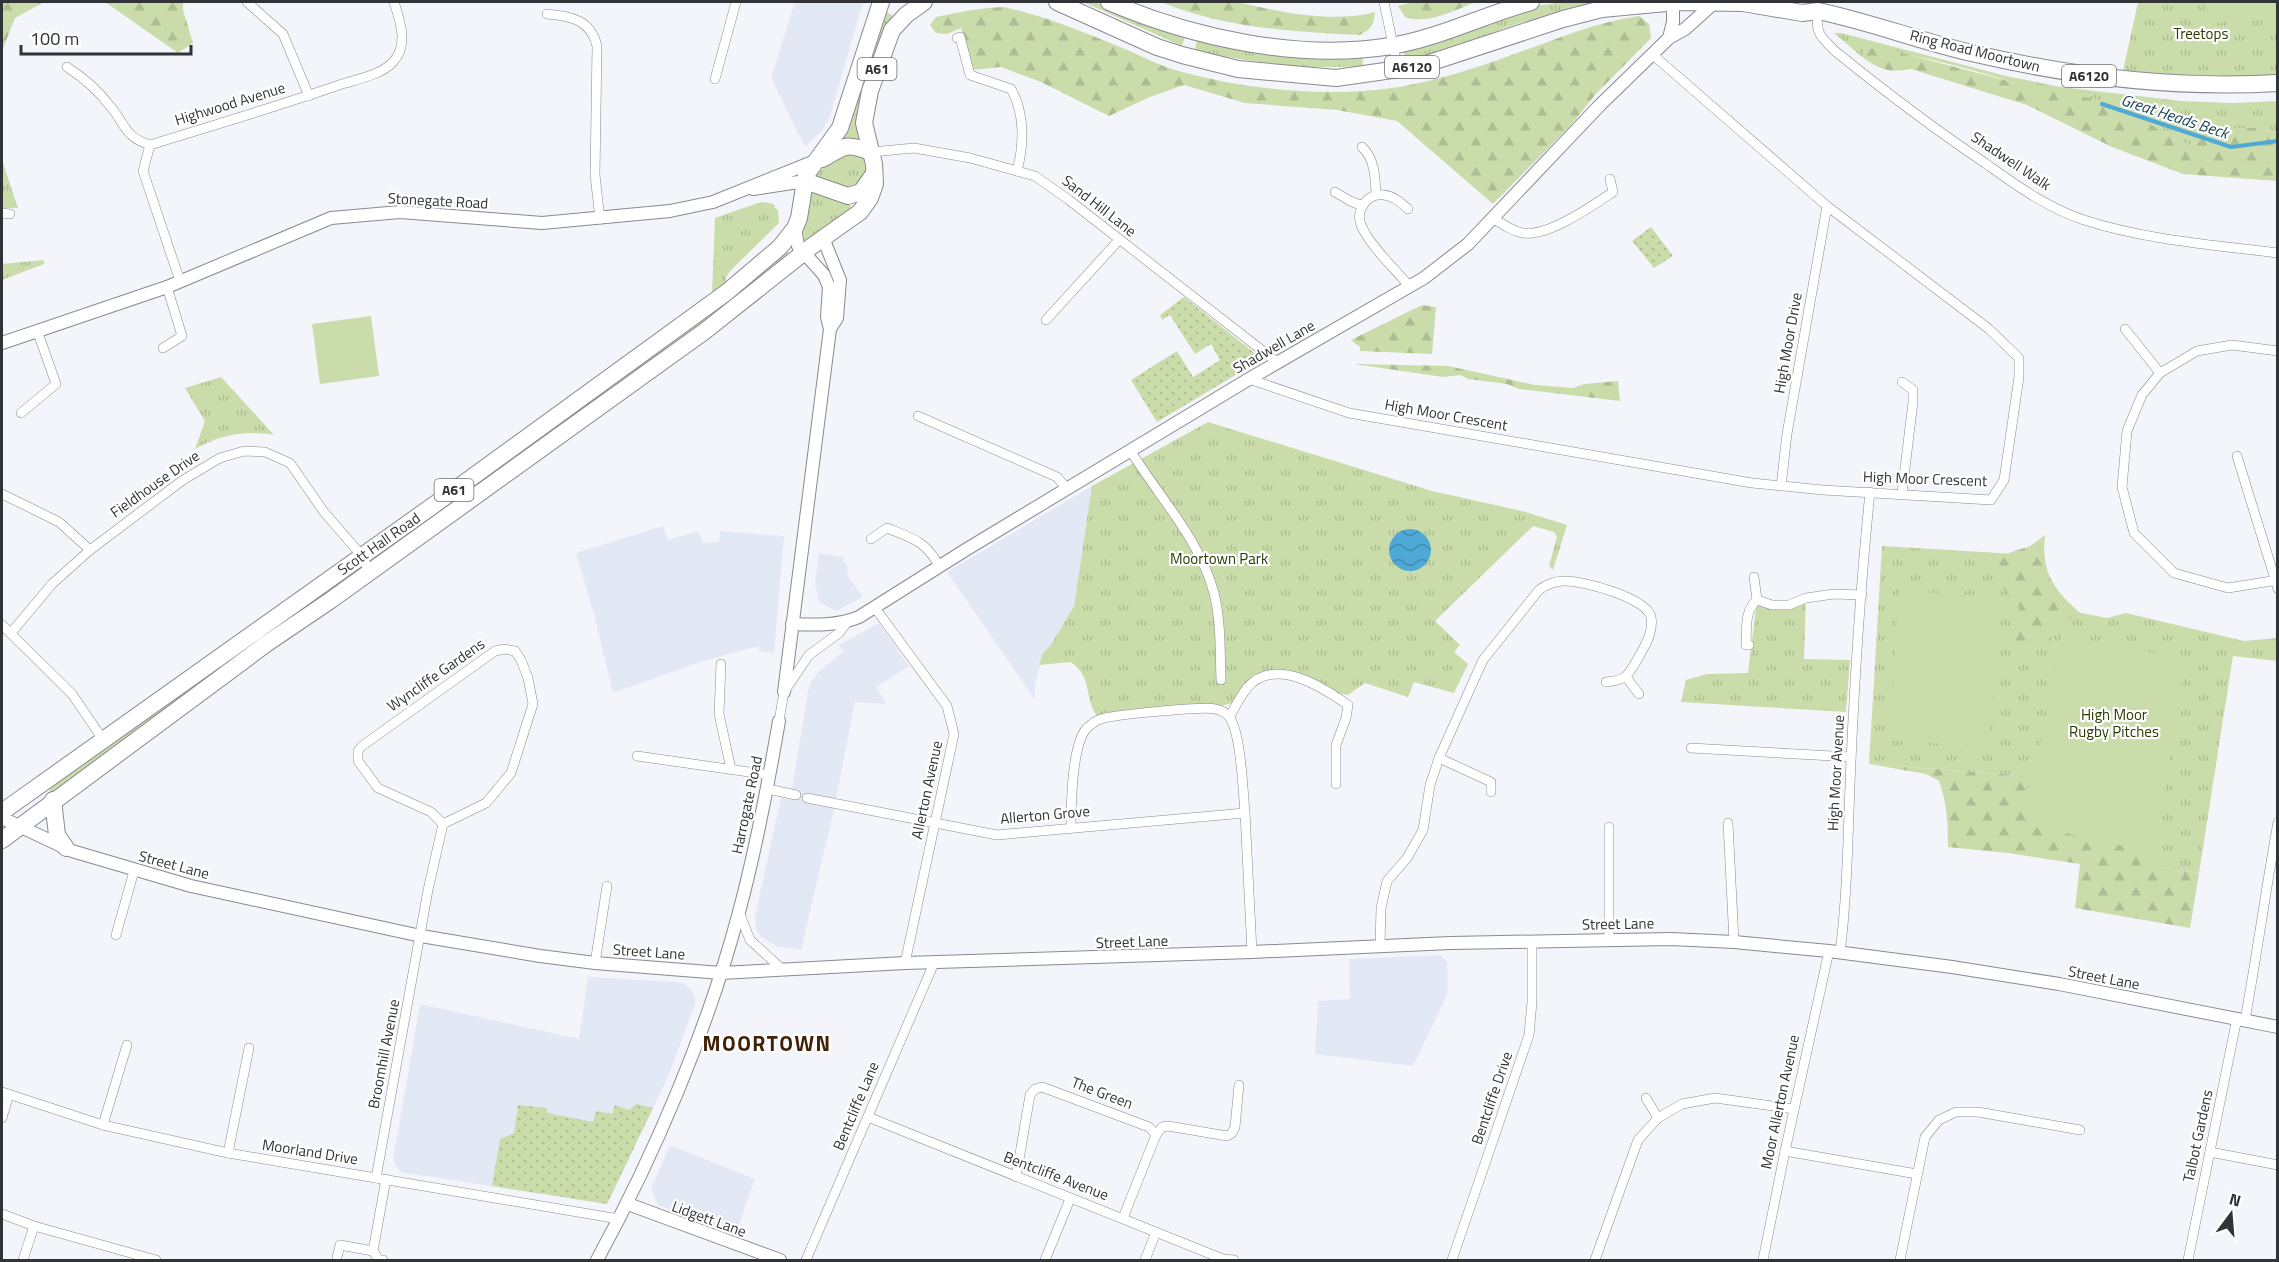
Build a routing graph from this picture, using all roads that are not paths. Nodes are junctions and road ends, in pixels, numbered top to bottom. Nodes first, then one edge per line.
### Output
1 (247, 2) edge
2 (394, 2) edge
3 (736, 2) edge
4 (881, 2) edge
5 (924, 2) edge
6 (1057, 2) edge
7 (1109, 2) edge
8 (1384, 2) edge
9 (1531, 2) edge
10 (1673, 2) edge
11 (1714, 2) edge
12 (1802, 2) edge
13 (1759, 3) edge
14 (1818, 11) junction
15 (547, 14) dead end
16 (957, 38) dead end
17 (1670, 38) junction
18 (1392, 46) junction
19 (1653, 54) junction
20 (67, 68) dead end
21 (1398, 69) junction
22 (715, 79) dead end
23 (2277, 84) edge
24 (309, 96) junction
25 (150, 145) junction
26 (1362, 147) dead end
27 (872, 152) junction
28 (815, 161) junction
29 (1017, 171) junction
30 (874, 175) junction
31 (1610, 179) dead end
32 (805, 182) junction
33 (749, 189) junction
34 (1335, 192) dead end
35 (1376, 194) junction
36 (1363, 206) junction
37 (1827, 206) junction
38 (1408, 209) dead end
39 (1493, 218) junction
40 (600, 219) junction
41 (795, 228) junction
42 (823, 238) junction
43 (1119, 240) junction
44 (2277, 253) edge
45 (804, 254) junction
46 (180, 281) junction
47 (167, 287) junction
48 (1410, 287) junction
49 (1046, 320) dead end
50 (830, 329) junction
51 (2125, 329) dead end
52 (37, 330) junction
53 (2, 343) edge
54 (163, 348) dead end
55 (2277, 351) edge
56 (1277, 362) junction
57 (2160, 373) junction
58 (1249, 379) junction
59 (1902, 382) dead end
60 (1922, 383) dead end
61 (1913, 390) junction
62 (21, 413) dead end
63 (918, 416) dead end
64 (1130, 450) junction
65 (2237, 456) dead end
66 (1781, 486) junction
67 (1067, 489) junction
68 (1870, 492) junction
69 (1902, 493) junction
70 (2, 494) edge
71 (871, 539) dead end
72 (90, 550) junction
73 (362, 556) junction
74 (939, 566) junction
75 (370, 573) junction
76 (1754, 577) dead end
77 (2277, 583) edge
78 (1862, 595) junction
79 (1757, 600) junction
80 (875, 608) junction
81 (847, 622) junction
82 (792, 624) junction
83 (2, 625) edge
84 (11, 633) junction
85 (1749, 645) dead end
86 (721, 664) dead end
87 (1626, 677) junction
88 (1221, 680) dead end
89 (1606, 682) dead end
90 (783, 692) junction
91 (1639, 694) dead end
92 (1230, 716) junction
93 (779, 721) joint
94 (104, 741) junction
95 (1691, 748) dead end
96 (637, 756) dead end
97 (1851, 757) junction
98 (1439, 758) junction
99 (731, 769) junction
100 (770, 775) junction
101 (1336, 784) dead end
102 (768, 789) junction
103 (1491, 792) dead end
104 (796, 795) dead end
105 (807, 798) dead end
106 (53, 800) junction
107 (2, 812) edge
108 (1245, 813) junction
109 (2, 818) edge
110 (2277, 822) edge
111 (936, 823) junction
112 (1728, 823) dead end
113 (443, 824) junction
114 (19, 826) junction
115 (2, 827) edge
116 (1609, 827) dead end
117 (1071, 828) junction
118 (2, 840) edge
119 (66, 848) junction
120 (134, 871) junction
121 (2267, 880) junction
122 (2277, 882) edge
123 (607, 886) dead end
124 (739, 912) junction
125 (116, 935) dead end
126 (421, 936) junction
127 (1609, 939) junction
128 (1532, 940) junction
129 (1734, 942) junction
130 (1380, 946) junction
131 (1252, 952) junction
132 (1834, 952) junction
133 (595, 963) junction
134 (905, 963) junction
135 (934, 963) junction
136 (782, 969) junction
137 (721, 973) junction
138 (2241, 1019) junction
139 (2277, 1027) edge
140 (127, 1045) dead end
141 (249, 1048) dead end
142 (1239, 1085) dead end
143 (5, 1093) edge
144 (1646, 1098) dead end
145 (1794, 1109) junction
146 (868, 1117) junction
147 (2, 1118) edge
148 (1658, 1118) junction
149 (103, 1125) junction
150 (2080, 1130) dead end
151 (1156, 1135) junction
152 (1785, 1151) junction
153 (2210, 1152) junction
154 (228, 1154) junction
155 (2277, 1165) edge
156 (1917, 1174) junction
157 (1016, 1177) junction
158 (381, 1178) junction
159 (1070, 1199) junction
160 (628, 1204) junction
161 (2, 1214) edge
162 (1123, 1218) junction
163 (619, 1219) junction
164 (33, 1226) junction
165 (1156, 1232) junction
166 (373, 1251) junction
167 (337, 1257) dead end
168 (23, 1260) edge
169 (156, 1260) edge
170 (383, 1260) edge
171 (597, 1260) edge
172 (780, 1260) edge
173 (806, 1260) edge
174 (1045, 1260) edge
175 (1145, 1260) edge
176 (1223, 1260) edge
177 (1234, 1260) edge
178 (1452, 1260) edge
179 (1595, 1260) edge
180 (1763, 1260) edge
181 (1900, 1260) edge
182 (2188, 1260) edge

1 - 24 street
2 - 24 street, Highwood Avenue
3 - 22 street
4 - 28 highway, A61
5 - 27 highway, A61
6 - 21 highway, Ring Road Moortown / A6120
7 - 18 highway, A6120
8 - 18 street
9 - 18 highway, A6120
10 - 11 highway, Ring Road Moortown / A6120
10 - 17 street
10 - 21 highway, Ring Road Moortown / A6120
11 - 13 highway, Ring Road Moortown / A6120
11 - 17 street, Shadwell Lane
12 - 14 highway, Ring Road Moortown / A6120
13 - 14 highway, Ring Road Moortown / A6120
14 - 23 highway, Ring Road Moortown / A6120
14 - 44 street, Shadwell Walk
15 - 40 street
16 - 29 street
17 - 19 street, Shadwell Lane
18 - 21 street
19 - 37 street, High Moor Crescent
19 - 39 street, Shadwell Lane
20 - 25 street
24 - 25 street, Highwood Avenue
25 - 46 street
26 - 35 street
27 - 28 highway
27 - 29 street, Sand Hill Lane
27 - 30 highway
28 - 32 highway, Scott Hall Road
28 - 33 street, Stonegate Road
29 - 43 street, Sand Hill Lane
30 - 32 highway
30 - 42 highway, A61
31 - 39 street
32 - 33 street, Stonegate Road
32 - 41 highway, Scott Hall Road / A61
33 - 40 street, Stonegate Road
34 - 36 street
35 - 36 street
35 - 38 street
36 - 48 street
37 - 66 street, High Moor Drive
37 - 69 street, High Moor Crescent
39 - 48 street, Shadwell Lane
40 - 46 street, Stonegate Road
41 - 45 street, Harrogate Road
41 - 73 highway, Scott Hall Road / A61
42 - 45 highway, Scott Hall Road / A61
42 - 50 street, Harrogate Road
43 - 49 street
43 - 56 street, Sand Hill Lane
45 - 50 street, Harrogate Road
45 - 75 highway, Scott Hall Road / A61
46 - 47 street, Stonegate Road
47 - 52 street, Stonegate Road
47 - 54 street
48 - 56 street, Shadwell Lane
50 - 82 street, Harrogate Road
51 - 57 street
52 - 53 street, Stonegate Road
52 - 62 street
55 - 57 street
56 - 58 street, Shadwell Lane
57 - 77 street
58 - 64 street, Shadwell Lane
58 - 66 street, High Moor Crescent
59 - 61 street
60 - 61 street
61 - 69 street
63 - 67 street
64 - 67 street, Shadwell Lane
64 - 88 street
65 - 77 street
66 - 68 street, High Moor Crescent
67 - 74 street, Shadwell Lane
68 - 69 street, High Moor Crescent
68 - 78 street, High Moor Avenue
70 - 72 street
71 - 74 street
72 - 73 street, Fieldhouse Drive
72 - 84 street, Fieldhouse Drive
73 - 75 street, Fieldhouse Drive
73 - 94 highway, Scott Hall Road / A61
74 - 80 street, Shadwell Lane
75 - 106 highway, Scott Hall Road / A61
76 - 79 street
78 - 79 street
78 - 97 street, High Moor Avenue
79 - 85 street
80 - 81 street, Shadwell Lane
80 - 111 street, Allerton Avenue
81 - 82 street, Shadwell Lane
81 - 90 street, Shadwell Lane
82 - 90 street, Harrogate Road
83 - 84 street
84 - 94 street
86 - 99 street
87 - 89 street
87 - 91 street
87 - 98 street
90 - 93 street, Harrogate Road
92 - 101 street
92 - 108 street
92 - 117 street
93 - 100 street, Harrogate Road
94 - 107 highway, Scott Hall Road / A61
95 - 97 street
96 - 99 street
97 - 132 street, High Moor Avenue
98 - 103 street
98 - 130 street
99 - 100 street
100 - 102 street, Harrogate Road
102 - 104 street
102 - 124 street, Harrogate Road
105 - 111 street, Allerton Grove
106 - 114 highway, Scott Hall Road / A61
106 - 119 highway
108 - 117 street, Allerton Grove
108 - 131 street
109 - 114 street, Street Lane
110 - 121 street, Talbot Gardens
111 - 117 street, Allerton Grove
111 - 134 street, Allerton Avenue
112 - 129 street
113 - 113 street, Wyncliffe Gardens
113 - 126 street
114 - 115 highway
114 - 118 highway, Scott Hall Road / A61
114 - 119 street, Street Lane
116 - 127 street
119 - 120 street, Street Lane
120 - 125 street
120 - 126 street, Street Lane
121 - 122 street
121 - 138 street, Talbot Gardens
123 - 133 street
124 - 136 street
124 - 137 street, Harrogate Road
126 - 133 street, Street Lane
126 - 158 street, Broomhill Avenue
127 - 128 street, Street Lane
127 - 129 street, Street Lane
128 - 130 street, Street Lane
128 - 178 street, Bentcliffe Drive
129 - 132 street, Street Lane
130 - 131 street, Street Lane
131 - 135 street, Street Lane
132 - 138 street, Street Lane
132 - 145 street, Moor Allerton Avenue
133 - 137 street, Street Lane
134 - 135 street, Street Lane
134 - 136 street, Street Lane
135 - 146 street, Bentcliffe Lane
136 - 137 street, Street Lane
137 - 160 street, Harrogate Road
138 - 139 street, Street Lane
138 - 153 street, Talbot Gardens
140 - 149 street
141 - 154 street
142 - 151 street
143 - 147 street
143 - 149 street, Moorland Drive
144 - 148 street
145 - 148 street
145 - 152 street, Moor Allerton Avenue
146 - 157 street, Bentcliffe Avenue
146 - 173 street, Bentcliffe Lane
148 - 179 street
149 - 154 street, Moorland Drive
150 - 156 street
151 - 157 street, The Green
151 - 162 street
152 - 156 street
152 - 180 street, Moor Allerton Avenue
153 - 155 street
153 - 182 street, Talbot Gardens
154 - 158 street, Moorland Drive
156 - 181 street
157 - 159 street, Bentcliffe Avenue
158 - 163 street, Moorland Drive
158 - 166 street, Broomhill Avenue
159 - 162 street, Bentcliffe Avenue
159 - 174 street
160 - 163 street, Harrogate Road
160 - 172 street, Lidgett Lane
161 - 164 street
162 - 165 street, Bentcliffe Avenue
163 - 171 street, Harrogate Road
164 - 168 street
164 - 169 street
165 - 175 street
165 - 176 street, Bentcliffe Avenue
166 - 167 street
166 - 170 street
176 - 177 street, Bentcliffe Avenue

